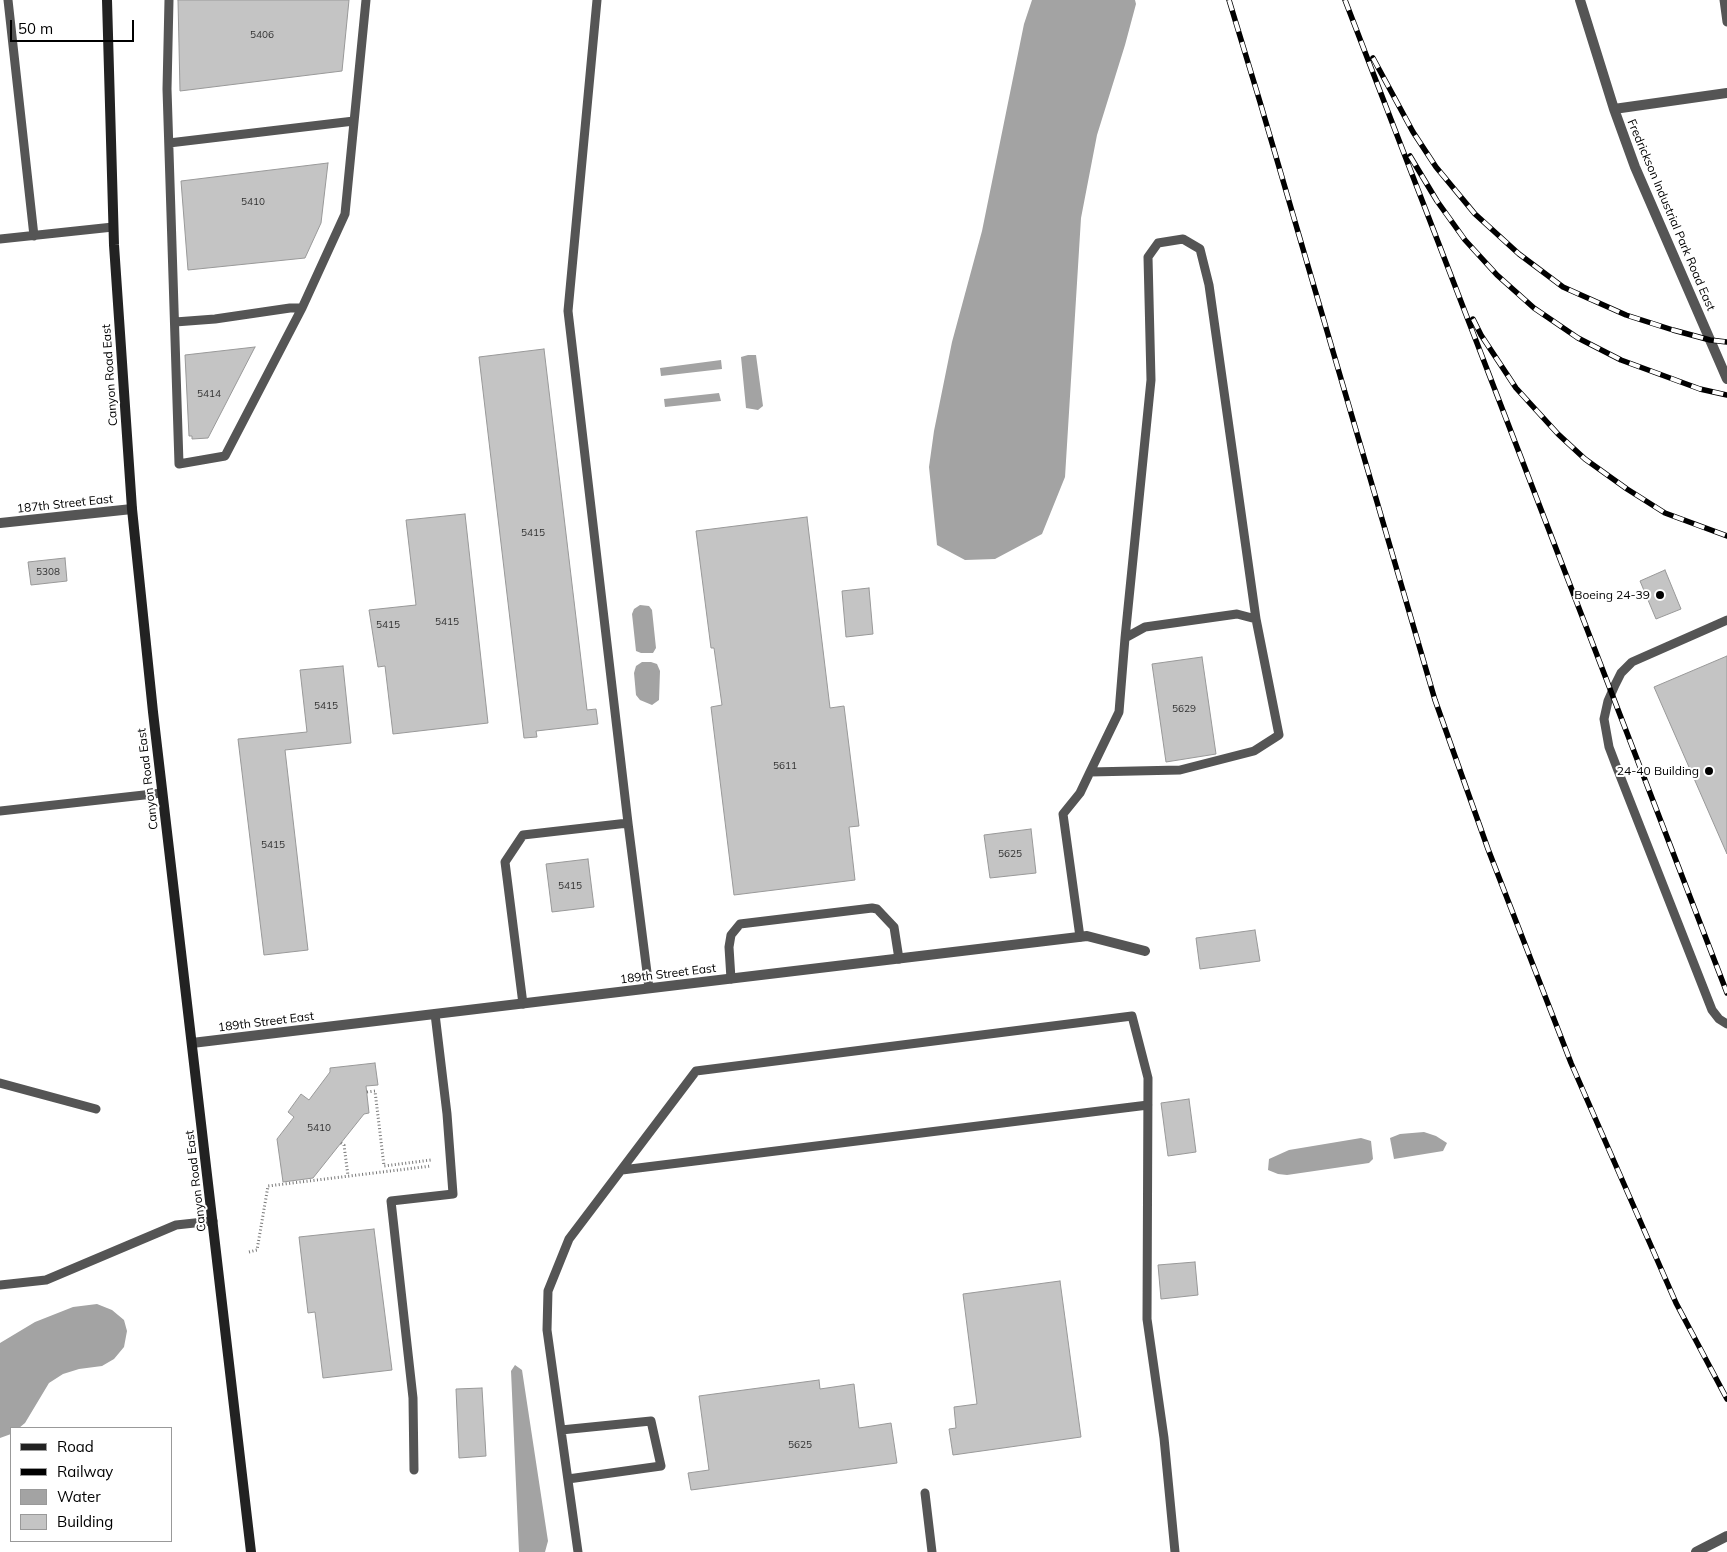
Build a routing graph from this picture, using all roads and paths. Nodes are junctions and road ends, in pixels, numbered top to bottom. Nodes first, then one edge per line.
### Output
1 (8, 0) edge
2 (107, 0) edge
3 (169, 0) edge
4 (366, 0) edge
5 (597, 0) edge
6 (1580, 0) edge
7 (1725, 2) edge
8 (1727, 22) edge
9 (1727, 93) edge
10 (1614, 109) junction
11 (354, 121) junction
12 (169, 143) junction
13 (113, 227) junction
14 (34, 236) junction
15 (0, 239) edge
16 (302, 308) junction
17 (175, 322) junction
18 (1726, 374) edge
19 (132, 509) junction
20 (0, 523) edge
21 (1256, 619) junction
22 (1727, 620) edge
23 (1125, 638) junction
24 (1090, 772) junction
25 (162, 793) junction
26 (0, 811) edge
27 (628, 823) junction
28 (1080, 937) junction
29 (1145, 951) dead end
30 (898, 959) junction
31 (731, 978) junction
32 (649, 988) junction
33 (523, 1004) junction
34 (435, 1014) junction
35 (1727, 1024) edge
36 (192, 1043) junction
37 (0, 1083) edge
38 (367, 1092) dead end
39 (1148, 1105) junction
40 (96, 1109) dead end
41 (341, 1143) dead end
42 (431, 1160) dead end
43 (388, 1165) junction
44 (431, 1166) dead end
45 (622, 1170) junction
46 (388, 1171) junction
47 (348, 1176) junction
48 (213, 1221) junction
49 (249, 1252) dead end
50 (0, 1285) edge
51 (561, 1430) junction
52 (414, 1470) dead end
53 (568, 1479) junction
54 (924, 1494) dead end
55 (1727, 1536) edge
56 (251, 1552) edge
57 (578, 1552) edge
58 (932, 1552) edge
59 (1175, 1552) edge
60 (1696, 1552) edge

1 - 14 lane
2 - 13 main road, Canyon Road East
3 - 12 lane
4 - 11 lane
5 - 27 lane
6 - 10 street, Fredrickson Industrial Park Road East
7 - 8 lane
9 - 10 street
10 - 18 street, Fredrickson Industrial Park Road East
11 - 12 lane
11 - 16 lane
12 - 17 lane
13 - 14 lane
13 - 19 main road, Canyon Road East
14 - 15 lane
16 - 17 lane
16 - 17 lane
19 - 20 street, 187th Street East
19 - 25 main road, Canyon Road East
21 - 23 lane
21 - 23 lane
21 - 24 lane
22 - 35 lane
23 - 24 lane
24 - 28 lane
25 - 26 lane
25 - 36 main road, Canyon Road East
27 - 32 lane
27 - 33 lane
28 - 29 street, 189th Street East
28 - 30 street, 189th Street East
30 - 31 street, 189th Street East
30 - 31 lane
31 - 32 street, 189th Street East
32 - 33 street, 189th Street East
33 - 34 street, 189th Street East
34 - 36 street, 189th Street East
34 - 52 lane
36 - 48 main road, Canyon Road East
37 - 40 lane
38 - 43 path
39 - 45 lane
39 - 45 lane
39 - 59 lane
41 - 47 path
42 - 43 path
43 - 46 path
44 - 46 path
45 - 51 lane
46 - 47 path
47 - 49 path
48 - 50 lane
48 - 56 main road, Canyon Road East
51 - 53 lane
51 - 53 lane
53 - 57 lane
54 - 58 lane
55 - 60 street

